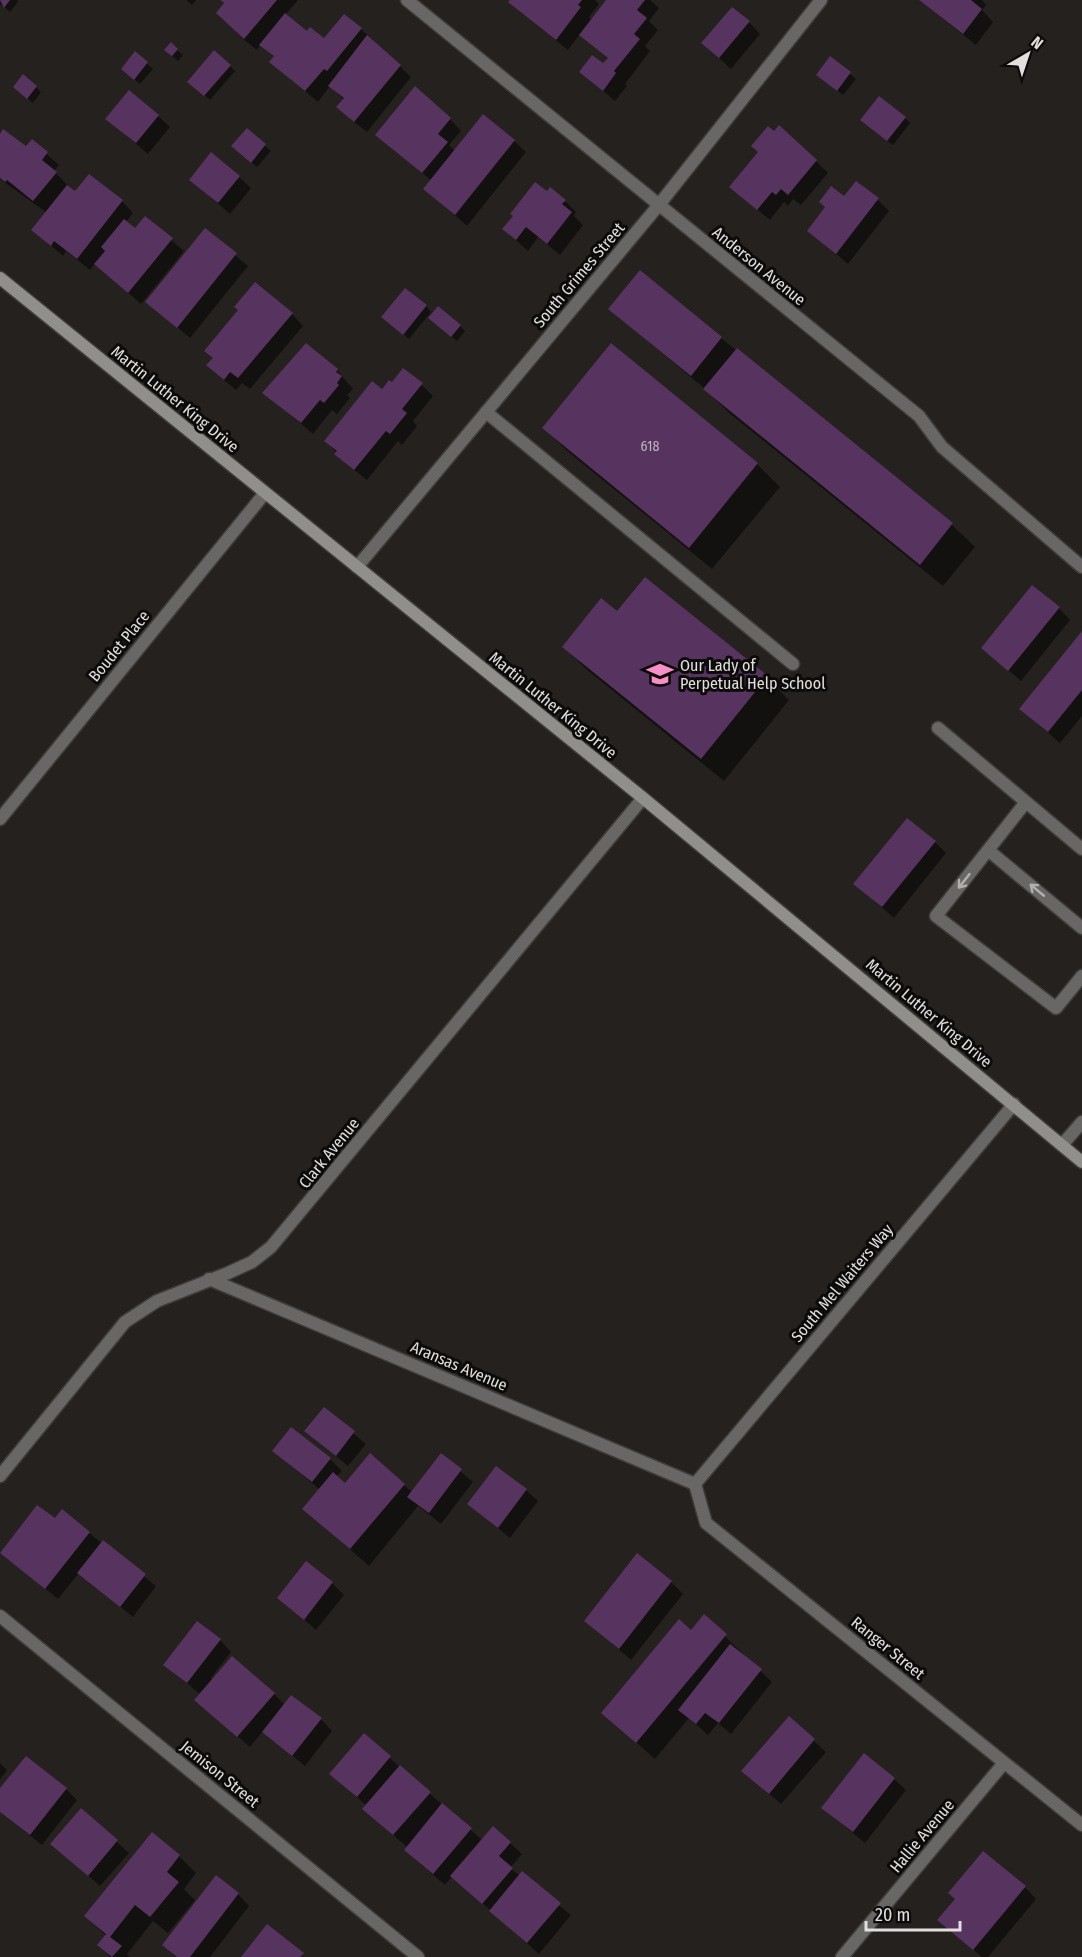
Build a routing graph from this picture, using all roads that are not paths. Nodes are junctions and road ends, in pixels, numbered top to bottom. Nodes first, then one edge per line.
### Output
1 (407, 0) edge
2 (821, 0) edge
3 (658, 206) junction
4 (0, 278) edge
5 (486, 412) junction
6 (264, 493) junction
7 (357, 567) junction
8 (1082, 567) edge
9 (794, 664) dead end
10 (938, 729) dead end
11 (643, 798) junction
12 (1026, 802) junction
13 (0, 819) edge
14 (1082, 849) edge
15 (988, 850) junction
16 (1082, 928) edge
17 (1082, 976) edge
18 (1014, 1104) junction
19 (1082, 1122) edge
20 (1062, 1145) junction
21 (1082, 1162) edge
22 (209, 1279) junction
23 (0, 1476) edge
24 (695, 1484) junction
25 (0, 1616) edge
26 (1004, 1763) junction
27 (1082, 1825) edge
28 (418, 1957) edge
29 (842, 1957) edge

1 - 3 street, Anderson Avenue
2 - 3 street, South Grimes Street
3 - 5 street, South Grimes Street
3 - 8 street, Anderson Avenue
4 - 6 main road, Martin Luther King Drive
5 - 7 street, South Grimes Street
5 - 9 street
6 - 7 main road, Martin Luther King Drive
6 - 13 street, Boudet Place
7 - 11 main road, Martin Luther King Drive
10 - 12 street
11 - 18 main road, Martin Luther King Drive
11 - 22 street, Clark Avenue
12 - 14 street
12 - 15 street
16 -> 15 street
15 -> 17 street
18 - 20 main road, Martin Luther King Drive
18 - 24 street, South Mel Waiters Way
19 - 20 street
20 - 21 main road, Martin Luther King Drive
22 - 23 street, Clark Avenue
22 - 24 street, Aransas Avenue
24 - 26 street, Ranger Street
25 - 28 street, Jemison Street
26 - 27 street, Ranger Street
26 - 29 street, Hallie Avenue

